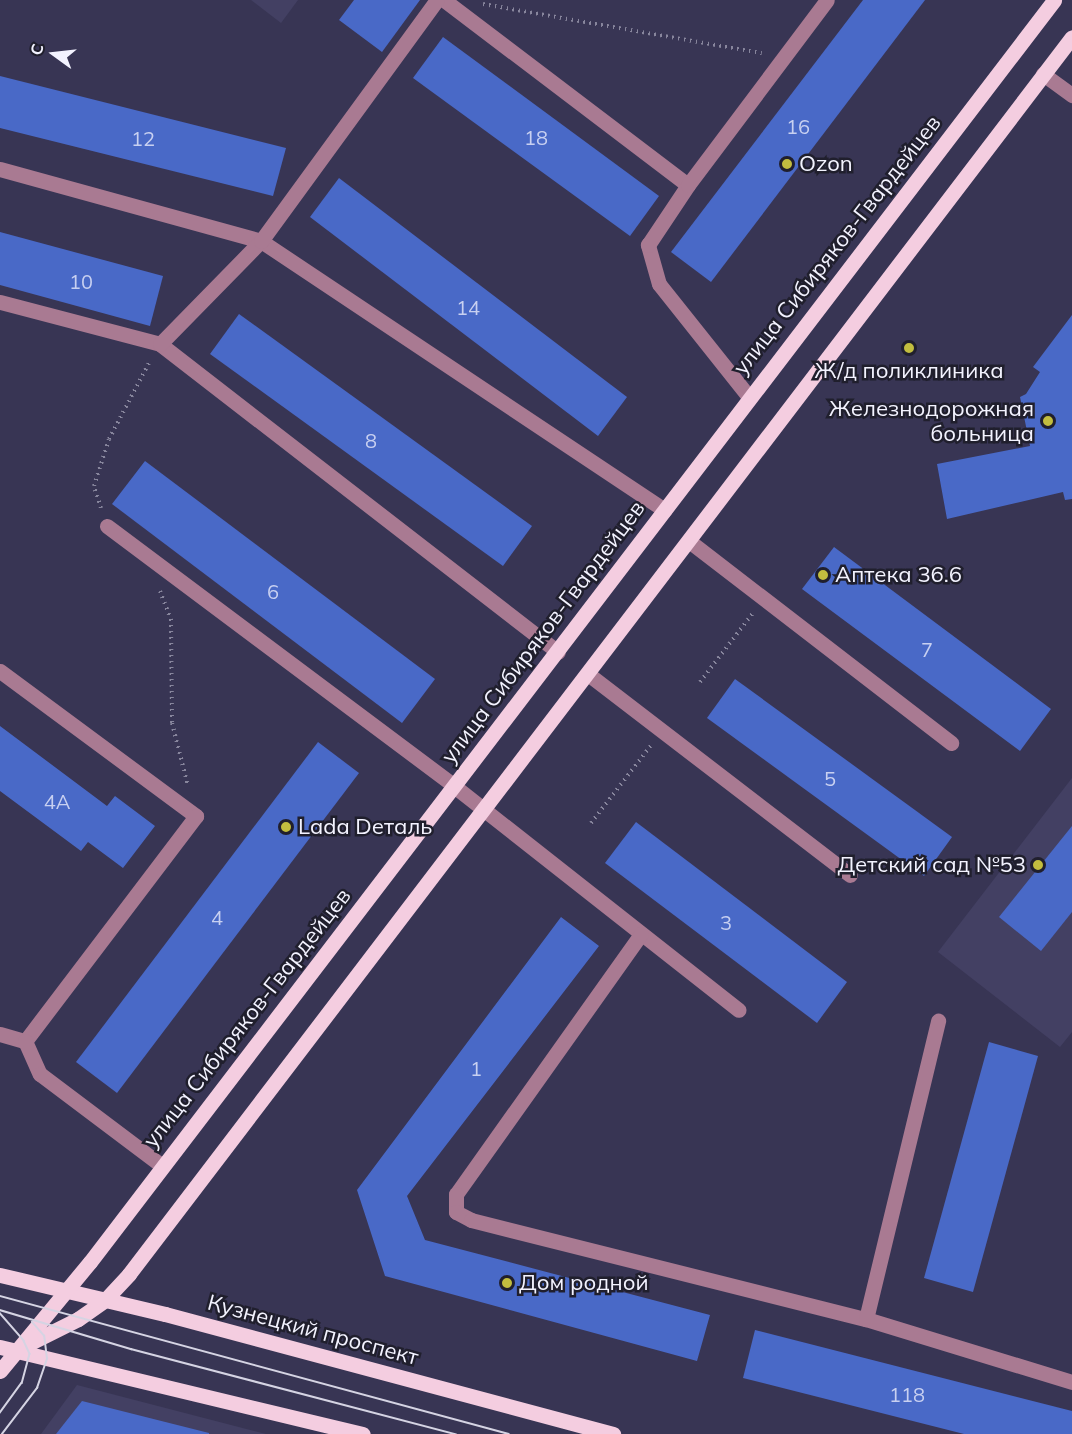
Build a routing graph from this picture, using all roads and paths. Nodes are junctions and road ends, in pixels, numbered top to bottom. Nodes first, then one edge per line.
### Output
1 (437, 0) edge
2 (444, 0) edge
3 (826, 0) edge
4 (1054, 0) edge
5 (470, 2) dead end
6 (1072, 37) edge
7 (784, 57) junction
8 (1043, 74) junction
9 (1072, 95) edge
10 (0, 169) edge
11 (687, 185) junction
12 (261, 241) junction
13 (0, 302) edge
14 (160, 344) junction
15 (749, 397) junction
16 (664, 510) junction
17 (107, 526) joint
18 (688, 541) junction
19 (158, 587) dead end
20 (764, 598) junction
21 (558, 652) junction
22 (0, 671) edge
23 (588, 674) junction
24 (700, 682) dead end
25 (661, 732) junction
26 (951, 743) dead end
27 (454, 786) junction
28 (484, 810) junction
29 (196, 816) junction
30 (591, 824) dead end
31 (850, 875) dead end
32 (641, 934) junction
33 (739, 1010) dead end
34 (938, 1021) dead end
35 (0, 1034) edge
36 (25, 1041) junction
37 (162, 1166) junction
38 (0, 1275) edge
39 (66, 1291) junction
40 (105, 1300) junction
41 (866, 1319) junction
42 (7, 1349) edge
43 (0, 1371) edge
44 (1072, 1382) edge
45 (363, 1434) edge
46 (614, 1434) edge

1 - 12 lane
2 - 11 lane
3 - 7 lane
4 - 15 main road, улица Сибиряков-Гвардейцев
5 - 7 path
6 - 8 main road
7 - 11 lane
8 - 9 lane
8 - 18 main road
10 - 12 lane
11 - 15 lane
12 - 14 lane
12 - 16 lane
13 - 14 lane
14 - 17 path
14 - 21 lane
15 - 16 main road, улица Сибиряков-Гвардейцев
16 - 21 main road, улица Сибиряков-Гвардейцев
17 - 27 lane
18 - 20 lane
18 - 23 main road
19 - 29 path
20 - 24 path
20 - 26 lane
21 - 27 main road, улица Сибиряков-Гвардейцев
22 - 29 lane
23 - 25 lane
23 - 28 main road
25 - 30 path
25 - 31 lane
27 - 28 lane
27 - 37 main road, улица Сибиряков-Гвардейцев
28 - 32 lane
28 - 40 main road
29 - 36 lane
32 - 33 lane
32 - 41 lane
34 - 41 lane
35 - 36 lane
36 - 37 lane
37 - 39 main road, улица Сибиряков-Гвардейцев
38 - 39 main road, Кузнецкий проспект
39 - 40 main road, Кузнецкий проспект
39 - 42 main road, улица Сибиряков-Гвардейцев
40 - 42 main road
40 - 46 main road, Кузнецкий проспект
41 - 44 lane
42 - 43 main road, улица Сибиряков-Гвардейцев
42 - 45 main road

